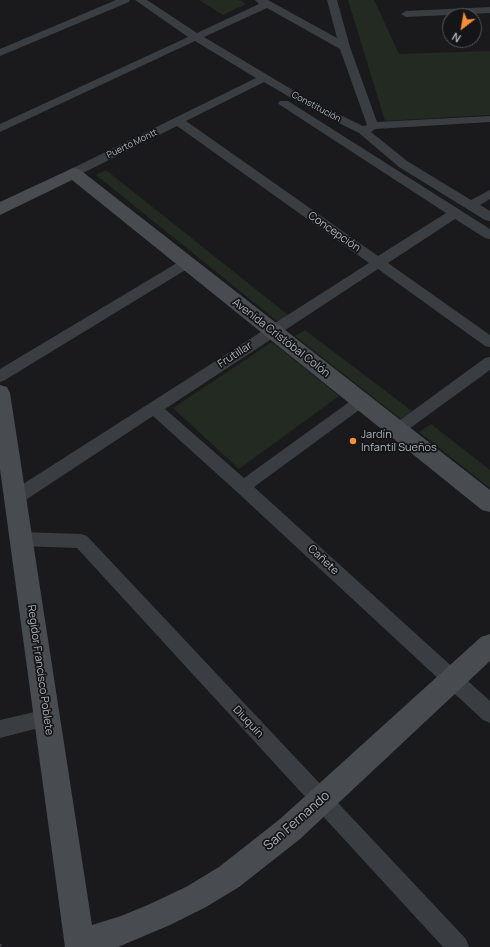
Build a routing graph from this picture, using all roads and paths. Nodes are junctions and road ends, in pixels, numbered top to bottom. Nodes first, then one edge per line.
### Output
1 (124, 0) edge
2 (140, 0) edge
3 (332, 0) edge
4 (263, 2) edge
5 (490, 10) edge
6 (406, 14) dead end
7 (196, 37) junction
8 (345, 47) junction
9 (0, 53) edge
10 (264, 78) junction
11 (284, 103) dead end
12 (490, 119) edge
13 (178, 121) junction
14 (0, 128) edge
15 (368, 128) junction
16 (73, 173) junction
17 (490, 194) edge
18 (471, 205) junction
19 (0, 209) edge
20 (455, 213) junction
21 (490, 217) edge
22 (490, 235) edge
23 (187, 263) junction
24 (378, 263) junction
25 (273, 331) junction
26 (490, 342) edge
27 (490, 362) edge
28 (0, 376) edge
29 (0, 392) edge
30 (361, 401) junction
31 (154, 408) junction
32 (397, 430) junction
33 (243, 487) junction
34 (15, 498) junction
35 (490, 503) edge
36 (21, 539) junction
37 (490, 646) edge
38 (453, 680) junction
39 (490, 714) edge
40 (47, 718) junction
41 (0, 729) edge
42 (321, 801) junction
43 (77, 946) edge
44 (458, 947) edge

1 - 9 street
2 - 7 street, Constitución
3 - 8 street
4 - 7 street
4 - 8 street
5 - 6 street
7 - 10 street, Constitución
7 - 14 street
8 - 15 street
10 - 13 street, Puerto Montt
10 - 15 street, Constitución
11 - 20 street, Constitución
12 - 15 street
13 - 16 street, Puerto Montt
13 - 24 street, Concepción
15 - 18 street, Constitución
16 - 19 street, Puerto Montt
16 - 23 street, Avenida Cristóbal Colón
17 - 18 street
18 - 21 street, Constitución
20 - 22 street, Constitución
20 - 24 street, Frutillar
23 - 25 street, Avenida Cristóbal Colón
23 - 28 street
24 - 25 street, Frutillar
24 - 26 street, Concepción
25 - 30 street, Avenida Cristóbal Colón
25 - 31 street, Frutillar
27 - 32 street
29 - 34 street, Regidor Francisco Poblete
30 - 32 street, Avenida Cristóbal Colón
30 - 33 street
31 - 33 street, Cañete
31 - 34 street, Frutillar
32 - 35 street, Avenida Cristóbal Colón
33 - 38 street, Cañete
34 - 36 street, Regidor Francisco Poblete
36 - 40 street, Regidor Francisco Poblete
36 - 42 street, Diuquín
37 - 38 street, San Fernando
38 - 39 street, Cañete
38 - 42 street, San Fernando
40 - 41 street
40 - 43 street, Regidor Francisco Poblete
42 - 43 street, San Fernando
42 - 44 street, Diuquín

